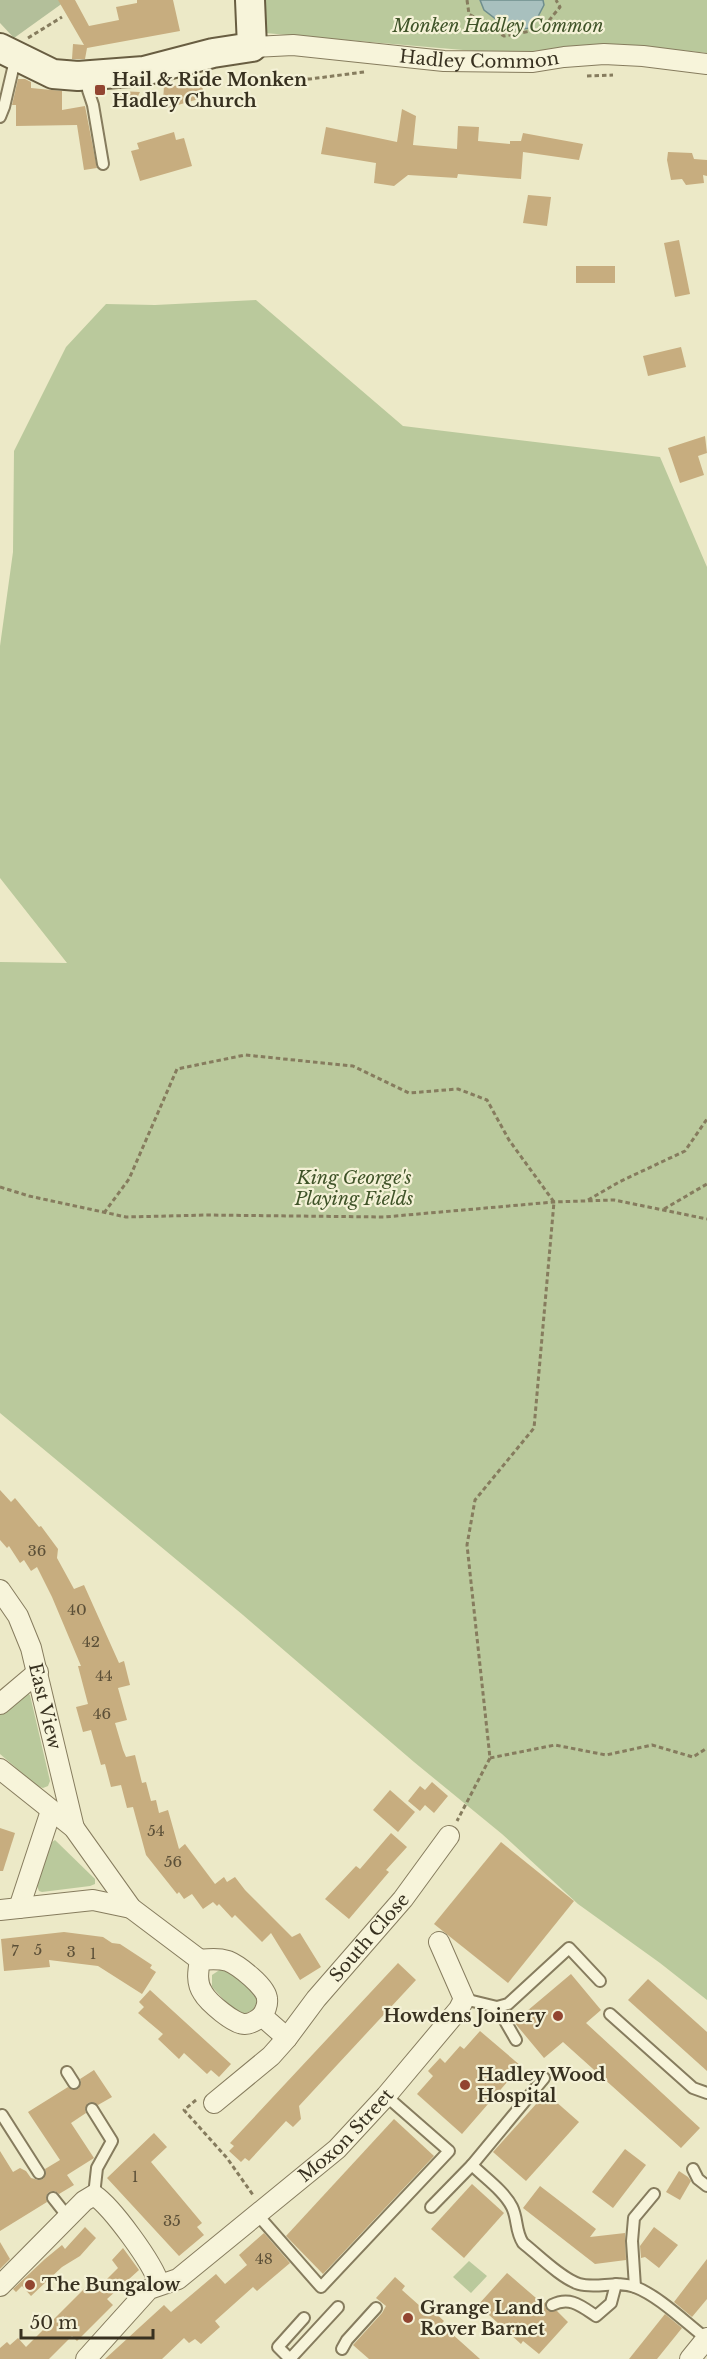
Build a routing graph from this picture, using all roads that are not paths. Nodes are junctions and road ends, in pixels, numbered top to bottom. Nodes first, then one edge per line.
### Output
1 (250, 0) edge
2 (252, 47) junction
3 (8, 52) edge
4 (707, 64) edge
5 (88, 75) junction
6 (0, 117) edge
7 (104, 164) dead end
8 (0, 1590) edge
9 (38, 1672) junction
10 (0, 1704) edge
11 (0, 1769) edge
12 (51, 1811) junction
13 (74, 1828) junction
14 (449, 1836) road end
15 (131, 1908) junction
16 (9, 1909) edge
17 (439, 1942) dead end
18 (200, 1960) junction
19 (600, 1981) dead end
20 (464, 2000) junction
21 (497, 2007) junction
22 (610, 2014) dead end
23 (262, 2016) junction
24 (287, 2038) junction
25 (516, 2040) dead end
26 (67, 2072) dead end
27 (544, 2078) dead end
28 (74, 2083) dead end
29 (707, 2093) edge
30 (386, 2096) junction
31 (214, 2103) dead end
32 (92, 2109) dead end
33 (2, 2115) dead end
34 (472, 2165) junction
35 (693, 2169) dead end
36 (39, 2174) dead end
37 (707, 2186) edge
38 (654, 2194) dead end
39 (94, 2196) junction
40 (54, 2198) dead end
41 (431, 2207) dead end
42 (256, 2213) junction
43 (68, 2217) junction
44 (616, 2283) junction
45 (159, 2284) junction
46 (0, 2286) edge
47 (636, 2287) junction
48 (552, 2305) dead end
49 (338, 2307) dead end
50 (376, 2308) dead end
51 (304, 2318) dead end
52 (707, 2338) edge
53 (342, 2349) dead end
54 (86, 2359) edge
55 (690, 2359) edge

1 - 2 street
2 - 4 street, Hadley Common
2 - 5 street
3 - 5 street
3 - 6 lane
5 - 7 lane
8 - 9 street, East View
9 - 10 street
9 - 13 street, East View
11 - 12 street
12 - 13 street
12 - 16 street
13 - 15 street
14 - 24 street, South Close
15 - 16 street
15 - 18 street
17 - 20 street
18 - 23 street
18 - 23 street
19 - 21 lane
20 - 21 lane
20 - 30 street, Moxon Street
21 - 25 lane
22 - 29 lane
23 - 24 street
24 - 31 street, South Close
26 - 28 lane
27 - 34 lane
30 - 42 street, Moxon Street
30 - 42 lane
32 - 39 lane
33 - 36 lane
34 - 41 lane
34 - 44 lane
35 - 37 lane
38 - 47 lane
39 - 43 street
39 - 45 street
40 - 43 lane
42 - 45 street, Moxon Street
43 - 46 street
44 - 47 lane
44 - 48 lane
45 - 54 street, Moxon Street
47 - 52 lane
49 - 51 lane
50 - 53 lane
52 - 55 street

